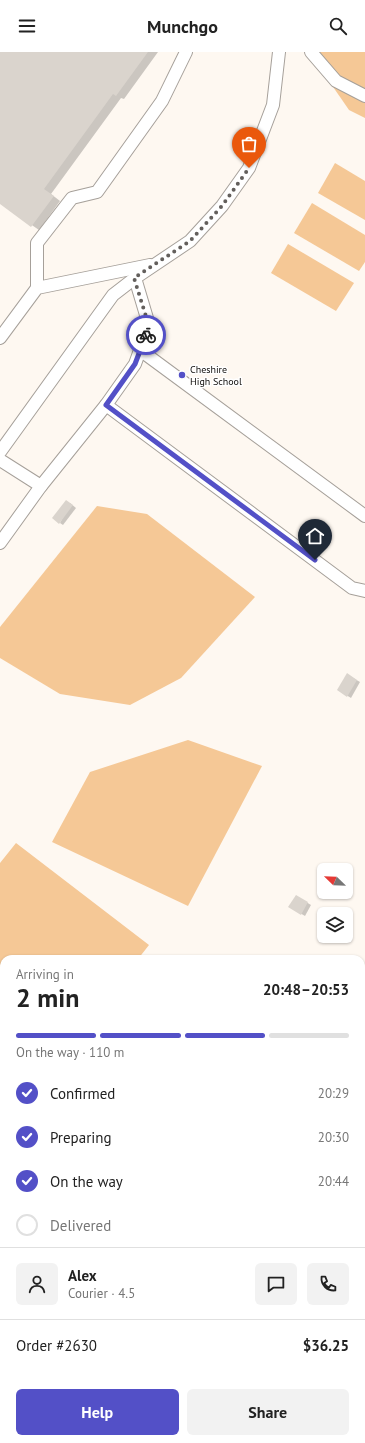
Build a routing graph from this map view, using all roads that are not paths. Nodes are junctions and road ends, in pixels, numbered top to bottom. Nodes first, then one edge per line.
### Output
1 (186, 52) edge
2 (279, 52) edge
3 (311, 52) edge
4 (365, 96) edge
5 (156, 264) junction
6 (134, 278) junction
7 (37, 288) junction
8 (0, 338) edge
9 (140, 350) junction
10 (106, 405) junction
11 (0, 452) edge
12 (0, 460) edge
13 (41, 486) junction
14 (365, 516) edge
15 (0, 543) edge
16 (365, 591) edge

1 - 7 lane
2 - 5 lane
3 - 4 lane
5 - 6 lane
5 - 7 lane
6 - 9 lane
6 - 11 lane
7 - 8 lane
9 - 10 lane
9 - 14 lane
10 - 13 lane
10 - 16 lane
12 - 13 lane
13 - 15 lane

